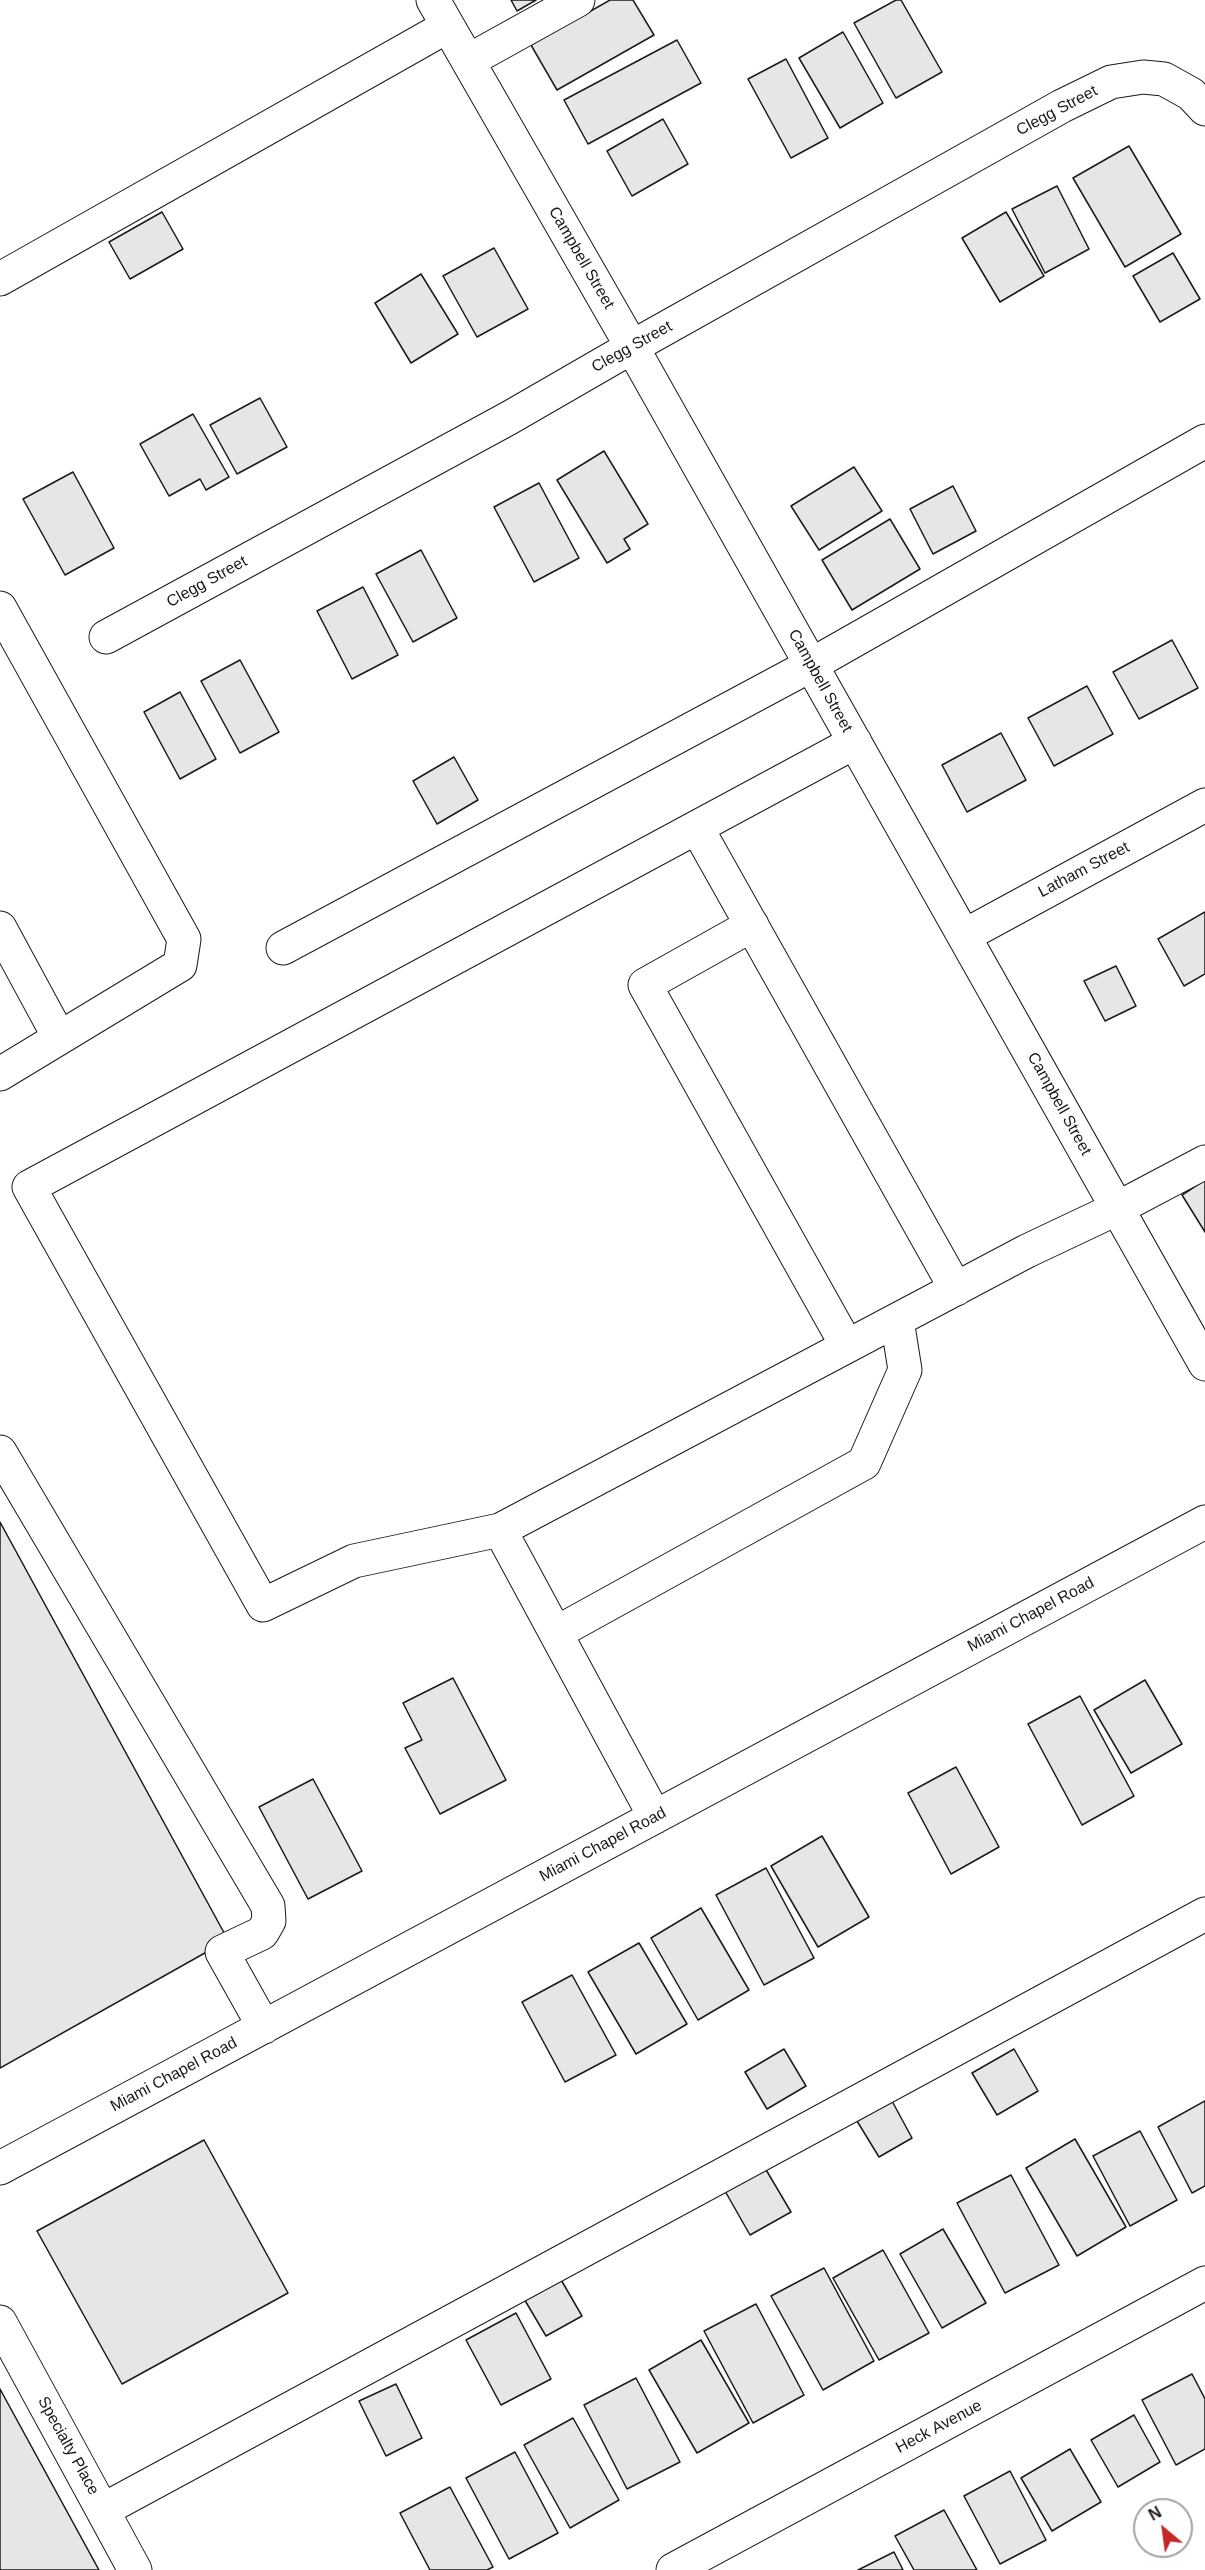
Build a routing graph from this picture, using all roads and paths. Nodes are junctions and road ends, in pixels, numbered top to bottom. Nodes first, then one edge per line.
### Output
1 (578, 0) edge
2 (441, 13) edge
3 (468, 61) junction
4 (1205, 109) edge
5 (0, 279) edge
6 (632, 347) junction
7 (1205, 441) edge
8 (0, 608) edge
9 (106, 637) dead end
10 (811, 665) junction
11 (855, 742) junction
12 (1205, 805) edge
13 (697, 828) junction
14 (752, 926) junction
15 (0, 928) edge
16 (964, 936) junction
17 (283, 948) dead end
18 (59, 1037) junction
19 (0, 1074) edge
20 (1205, 1162) edge
21 (1118, 1208) junction
22 (956, 1289) junction
23 (897, 1320) junction
24 (847, 1346) junction
25 (1205, 1364) edge
26 (0, 1452) edge
27 (1205, 1521) edge
28 (500, 1530) junction
29 (556, 1633) junction
30 (654, 1817) junction
31 (1205, 1914) edge
32 (264, 2027) junction
33 (0, 2168) edge
34 (1205, 2283) edge
35 (0, 2322) edge
36 (103, 2510) junction
37 (135, 2570) edge
38 (674, 2570) edge

1 - 3 street
2 - 3 street, Campbell Street
2 - 5 street
3 - 6 street, Campbell Street
4 - 6 street, Clegg Street
6 - 9 street, Clegg Street
6 - 10 street, Campbell Street
7 - 10 street
8 - 18 street
10 - 11 street, Campbell Street
10 - 17 street
11 - 13 street
11 - 16 street, Campbell Street
12 - 16 street, Latham Street
13 - 14 street
13 - 28 street
14 - 22 street
14 - 24 street
15 - 18 street
16 - 21 street, Campbell Street
18 - 19 street
20 - 21 street
21 - 22 street
21 - 25 street, Campbell Street
22 - 23 street
23 - 24 street
23 - 29 street
24 - 28 street
26 - 32 street
27 - 30 street, Miami Chapel Road
28 - 29 street
29 - 30 street
30 - 32 street, Miami Chapel Road
31 - 36 street
32 - 33 street, Miami Chapel Road
34 - 38 street, Heck Avenue
35 - 36 street, Specialty Place
36 - 37 street, Specialty Place

